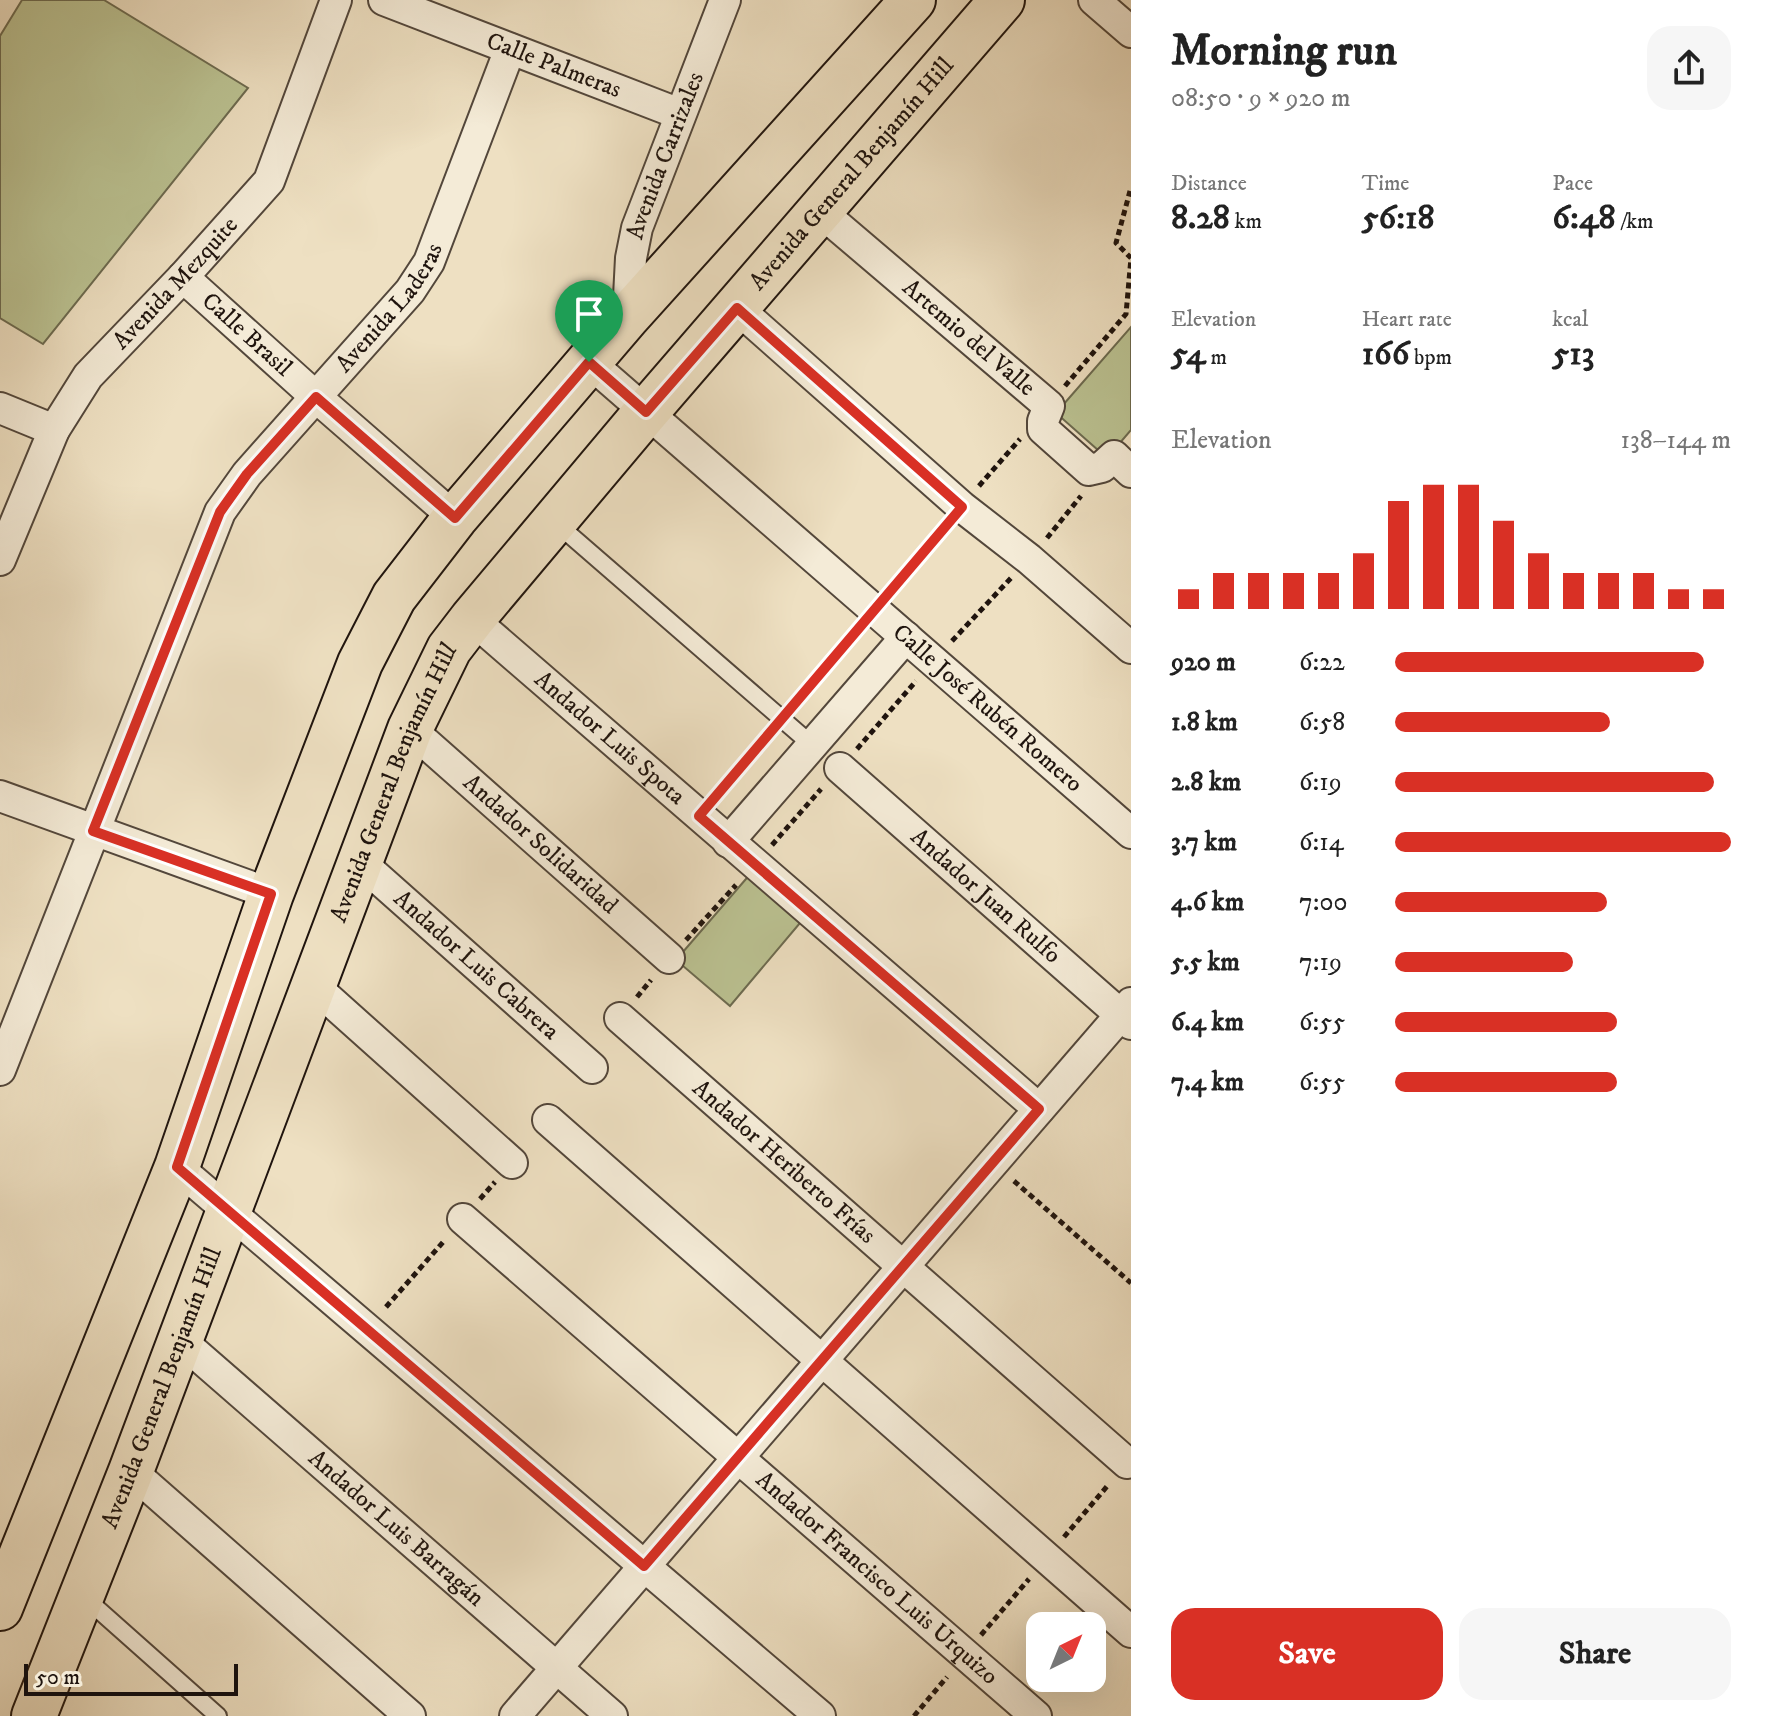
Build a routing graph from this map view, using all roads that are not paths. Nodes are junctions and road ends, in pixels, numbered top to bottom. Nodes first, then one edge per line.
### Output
1 (336, 0) edge
2 (384, 0) edge
3 (725, 0) edge
4 (913, 0) edge
5 (1002, 0) edge
6 (1094, 0) edge
7 (1131, 32) edge
8 (510, 49) junction
9 (680, 114) junction
10 (821, 212) junction
11 (183, 277) junction
12 (737, 308) junction
13 (628, 316) junction
14 (589, 362) junction
15 (316, 397) junction
16 (0, 408) edge
17 (646, 412) junction
18 (54, 430) junction
19 (1131, 472) edge
20 (455, 518) junction
21 (554, 521) junction
22 (0, 560) edge
23 (472, 619) junction
24 (906, 637) junction
25 (1131, 648) edge
26 (410, 729) junction
27 (812, 745) junction
28 (840, 768) dead end
29 (0, 796) edge
30 (93, 831) junction
31 (1131, 833) edge
32 (728, 842) junction
33 (361, 863) junction
34 (271, 894) junction
35 (669, 958) dead end
36 (314, 986) junction
37 (1128, 1014) edge
38 (620, 1018) dead end
39 (592, 1068) dead end
40 (0, 1070) edge
41 (1039, 1109) junction
42 (548, 1120) dead end
43 (512, 1163) dead end
44 (177, 1167) junction
45 (227, 1210) junction
46 (463, 1219) dead end
47 (904, 1266) junction
48 (179, 1339) junction
49 (822, 1361) junction
50 (738, 1458) junction
51 (1127, 1463) road end
52 (131, 1471) junction
53 (644, 1566) junction
54 (5, 1579) edge
55 (82, 1595) junction
56 (1131, 1632) edge
57 (557, 1668) junction
58 (34, 1716) edge
59 (218, 1716) edge
60 (410, 1716) edge
61 (515, 1716) edge
62 (612, 1716) edge
63 (820, 1716) edge
64 (1036, 1716) edge

1 - 11 street, Avenida Mezquite
2 - 8 street, Calle Palmeras
3 - 9 street, Avenida Carrizales
4 - 13 main road
5 - 10 main road, Avenida General Benjamín Hill
6 - 7 street
8 - 9 street, Calle Palmeras
8 - 15 street, Avenida Laderas
9 - 13 street, Avenida Carrizales
10 - 12 main road, Avenida General Benjamín Hill
10 - 19 street, Artemio del Valle
11 - 15 street, Calle Brasil
11 - 18 street, Avenida Mezquite
12 - 17 main road, Avenida General Benjamín Hill
12 - 25 street
13 - 14 main road
14 - 17 street, Calle José Rubén Romero
14 - 20 main road
15 - 20 street, Calle Brasil
15 - 30 street, Avenida Laderas
16 - 18 street
17 - 21 main road, Avenida General Benjamín Hill
17 - 24 street, Calle José Rubén Romero
18 - 22 street, Avenida Mezquite
20 - 34 main road
21 - 23 main road, Avenida General Benjamín Hill
21 - 27 lane
23 - 26 main road, Avenida General Benjamín Hill
23 - 32 street, Andador Luis Spota
24 - 27 street
24 - 31 street, Calle José Rubén Romero
26 - 33 main road, Avenida General Benjamín Hill
26 - 35 street, Andador Solidaridad
27 - 32 street
28 - 37 street, Andador Juan Rulfo
29 - 30 street
30 - 34 street
30 - 40 street, Avenida Laderas
32 - 41 street, Andador Luis Spota
33 - 36 main road, Avenida General Benjamín Hill
33 - 39 street, Andador Luis Cabrera
34 - 44 main road
36 - 43 street
36 - 45 main road, Avenida General Benjamín Hill
37 - 41 street
38 - 47 street, Andador Heriberto Frías
41 - 47 street
42 - 49 street
44 - 45 street
44 - 54 main road
45 - 48 main road, Avenida General Benjamín Hill
45 - 53 street
46 - 50 street, Andador Francisco Luis Urquizo
47 - 49 street
47 - 51 street, Andador Heriberto Frías
48 - 52 main road, Avenida General Benjamín Hill
48 - 57 street, Andador Luis Barragán
49 - 50 street
49 - 56 street
50 - 53 street
50 - 64 street, Andador Francisco Luis Urquizo
52 - 55 main road, Avenida General Benjamín Hill
52 - 60 street
53 - 57 street
53 - 63 street
55 - 58 main road, Avenida General Benjamín Hill
55 - 59 lane
57 - 61 street
57 - 62 street, Andador Luis Barragán

